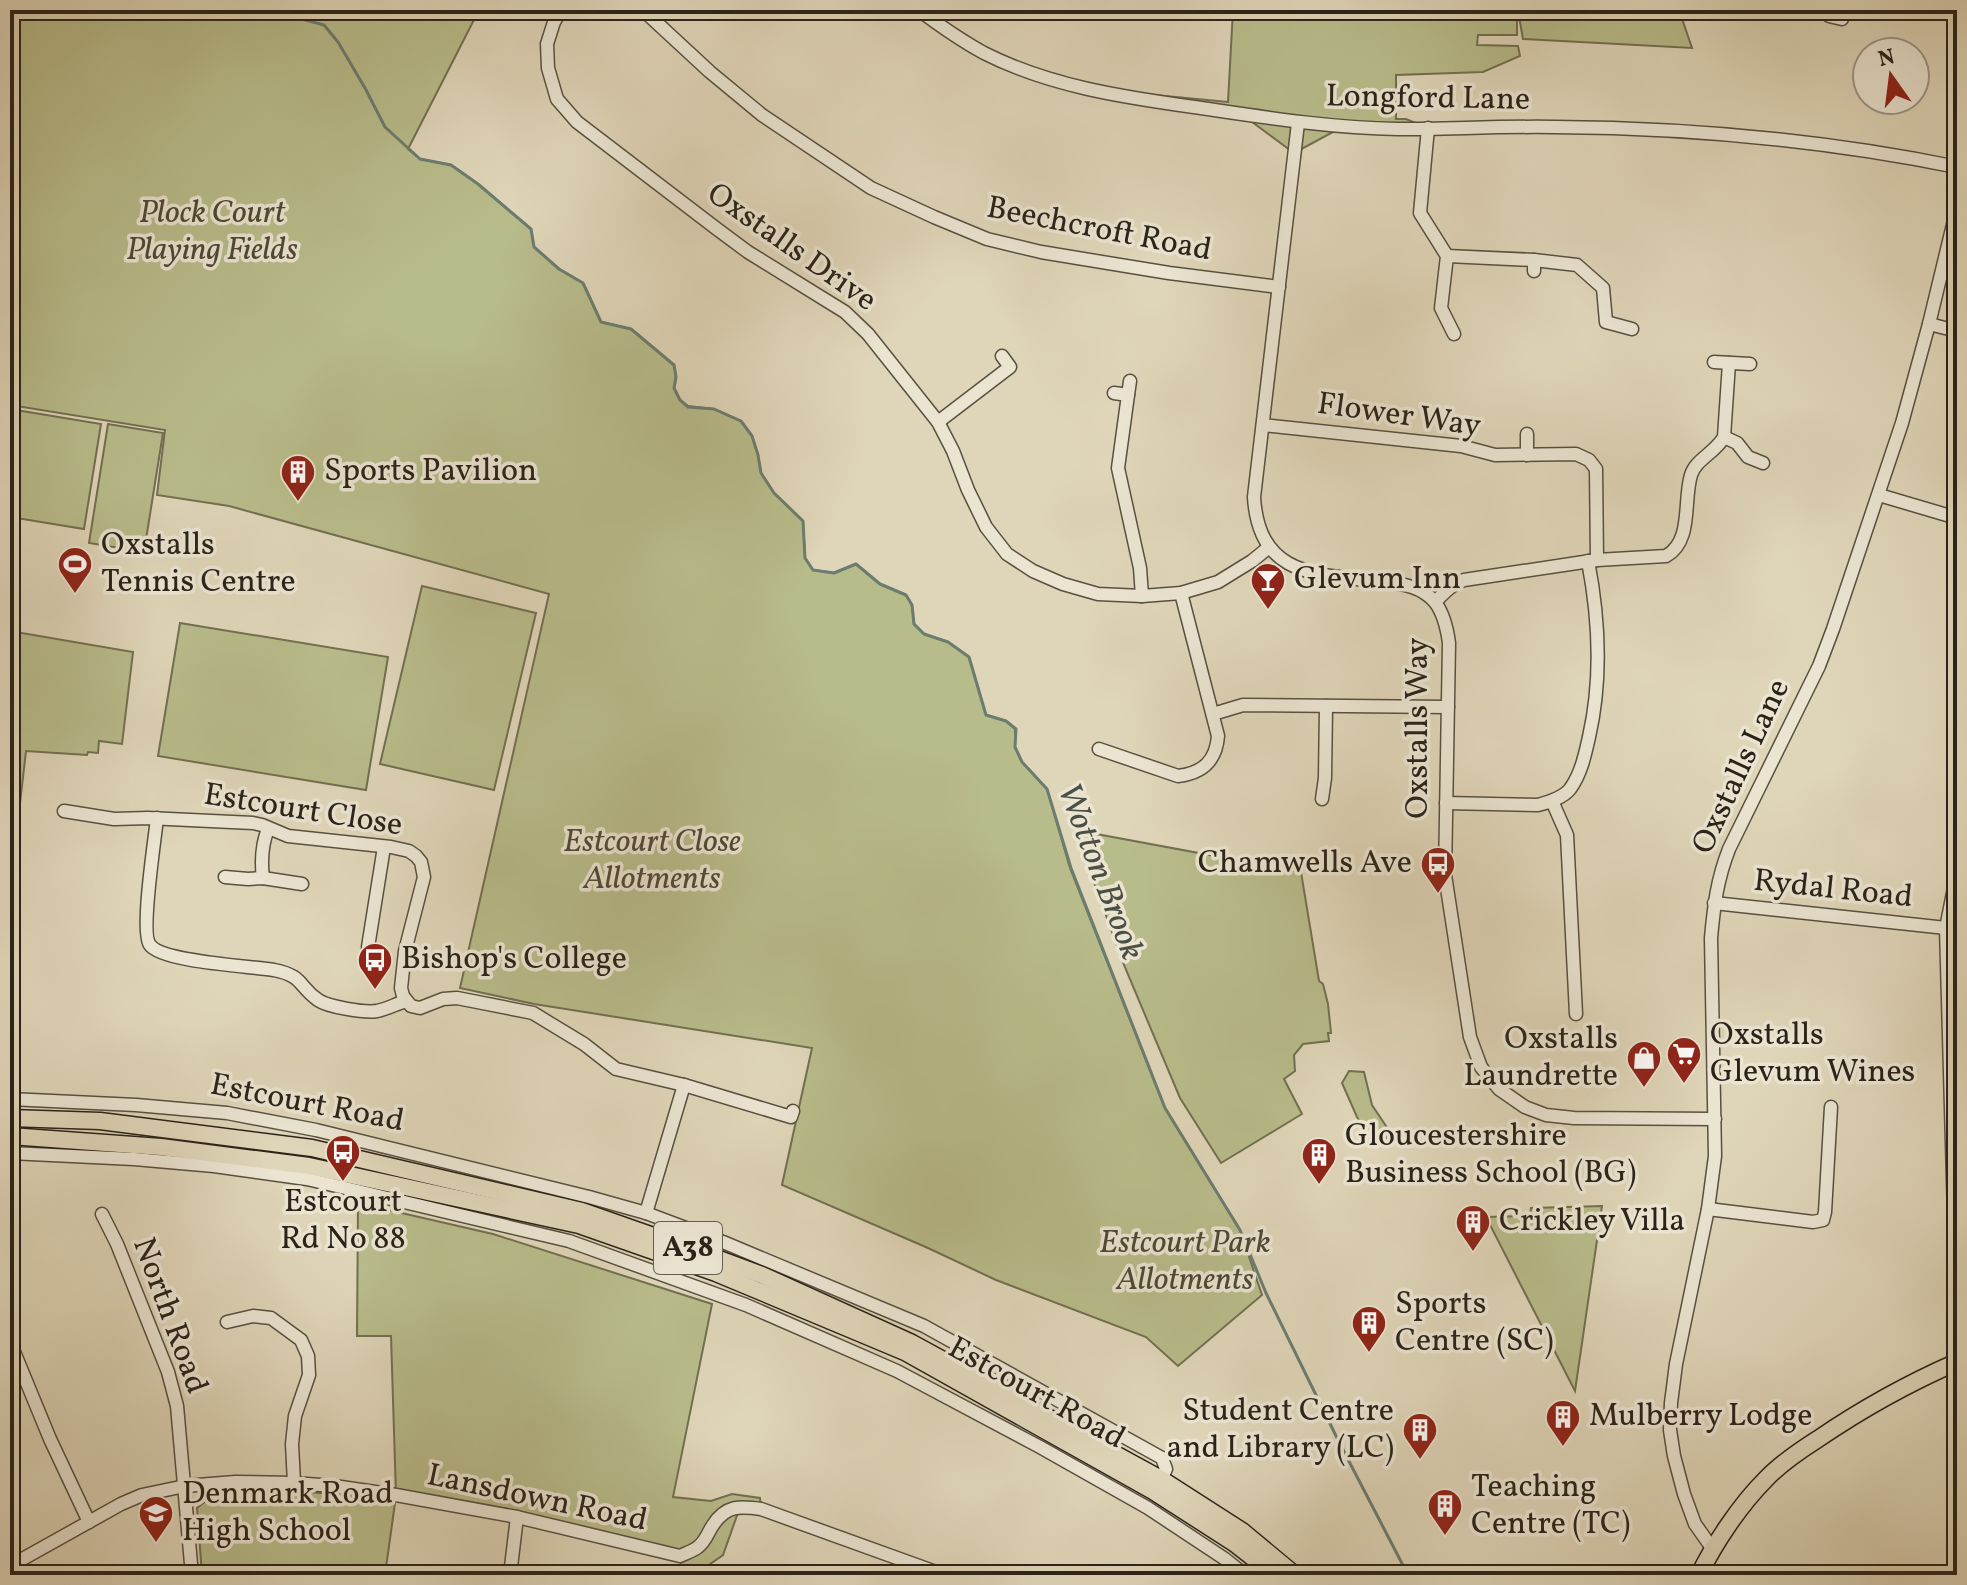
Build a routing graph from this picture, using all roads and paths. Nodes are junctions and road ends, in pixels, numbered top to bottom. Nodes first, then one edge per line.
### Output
1 (561, 10) edge
2 (643, 10) edge
3 (919, 10) edge
4 (1298, 123) junction
5 (1428, 128) junction
6 (1957, 167) edge
7 (1957, 208) edge
8 (1447, 256) junction
9 (1279, 287) junction
10 (1929, 324) junction
11 (1632, 329) dead end
12 (1957, 331) edge
13 (1454, 334) dead end
14 (1002, 356) dead end
15 (1714, 362) dead end
16 (1729, 363) junction
17 (1750, 364) dead end
18 (1130, 381) dead end
19 (938, 422) junction
20 (1263, 425) junction
21 (1527, 434) dead end
22 (1724, 437) junction
23 (1527, 455) junction
24 (1765, 465) dead end
25 (1879, 495) junction
26 (1957, 518) edge
27 (1268, 548) junction
28 (1592, 560) junction
29 (1181, 593) junction
30 (1142, 596) junction
31 (1435, 602) junction
32 (1326, 706) junction
33 (1448, 707) junction
34 (1213, 714) junction
35 (1105, 768) dead end
36 (1322, 799) dead end
37 (1552, 801) junction
38 (1446, 803) junction
39 (64, 811) dead end
40 (157, 818) junction
41 (268, 829) junction
42 (384, 847) junction
43 (1957, 873) edge
44 (225, 877) dead end
45 (263, 878) junction
46 (302, 884) dead end
47 (1714, 903) junction
48 (1946, 928) junction
49 (368, 947) dead end
50 (406, 1001) junction
51 (1576, 1014) dead end
52 (684, 1085) junction
53 (10, 1099) edge
54 (1831, 1107) dead end
55 (791, 1116) dead end
56 (10, 1118) edge
57 (1715, 1119) junction
58 (10, 1136) edge
59 (10, 1153) edge
60 (215, 1159) junction
61 (586, 1204) junction
62 (1708, 1209) junction
63 (646, 1213) junction
64 (102, 1214) dead end
65 (1823, 1220) junction
66 (1837, 1224) dead end
67 (1957, 1227) edge
68 (721, 1251) junction
69 (755, 1289) junction
70 (236, 1305) dead end
71 (746, 1305) junction
72 (10, 1342) edge
73 (1957, 1362) edge
74 (294, 1483) junction
75 (185, 1486) junction
76 (517, 1517) junction
77 (89, 1522) junction
78 (1712, 1548) junction
79 (10, 1566) edge
80 (192, 1575) edge
81 (510, 1575) edge
82 (944, 1575) edge
83 (1245, 1575) edge
84 (1275, 1575) edge
85 (1295, 1575) edge
86 (1699, 1575) edge

1 - 19 street, Oxstalls Drive
2 - 9 street, Beechcroft Road
3 - 4 street, Longford Lane
4 - 5 street, Longford Lane
4 - 9 street
5 - 6 street, Longford Lane
5 - 8 street
7 - 10 street, Oxstalls Lane
8 - 11 street
8 - 13 street
9 - 20 street
10 - 12 street
10 - 25 street, Oxstalls Lane
14 - 19 street
15 - 16 street
16 - 17 street
16 - 22 street
18 - 30 street
19 - 30 street, Oxstalls Drive
20 - 23 street, Flower Way
20 - 27 street
21 - 23 street, Flower Way
22 - 24 street
22 - 28 street
23 - 28 street, Flower Way
25 - 26 street
25 - 47 street, Oxstalls Lane
27 - 29 street, Oxstalls Drive
27 - 31 street, Oxstalls Way
28 - 31 street
28 - 37 street
29 - 30 street, Oxstalls Drive
29 - 34 street
31 - 33 street, Oxstalls Way
32 - 33 street
32 - 34 street
32 - 36 street
33 - 38 street, Oxstalls Way
34 - 35 street
37 - 38 street
37 - 51 street
38 - 57 street, Oxstalls Way
39 - 40 street, Estcourt Close
40 - 41 street, Estcourt Close
40 - 50 street
41 - 42 street, Estcourt Close
41 - 45 street
42 - 49 street
42 - 50 street, Estcourt Close
43 - 48 street
44 - 45 street
45 - 46 street
47 - 48 street, Rydal Road
47 - 57 street, Oxstalls Lane
48 - 67 street
50 - 52 street
52 - 55 street
52 - 63 street
53 - 61 street, Estcourt Road
54 - 65 street
56 - 61 main road, Estcourt Road / A38
57 - 62 street, Oxstalls Lane
58 - 60 main road, Estcourt Road / A38
59 - 60 street, Estcourt Road
60 - 69 main road, Estcourt Road / A38
60 - 71 street, Estcourt Road
61 - 63 street, Estcourt Road
61 - 68 main road, Estcourt Road / A38
62 - 65 street
62 - 78 street, Oxstalls Lane
63 - 68 street, Estcourt Road
64 - 75 street, North Road
65 - 66 street
68 - 85 main road, Estcourt Road / A38
69 - 71 street
69 - 84 main road, Estcourt Road / A38
70 - 74 street
71 - 83 street, Estcourt Road
72 - 77 street
73 - 78 main road
74 - 75 street, Lansdown Road
74 - 76 street, Lansdown Road
75 - 77 street, Lansdown Road
75 - 80 street, North Road
76 - 81 street
76 - 82 street, Lansdown Road
77 - 79 street, Lansdown Road
78 - 86 main road

